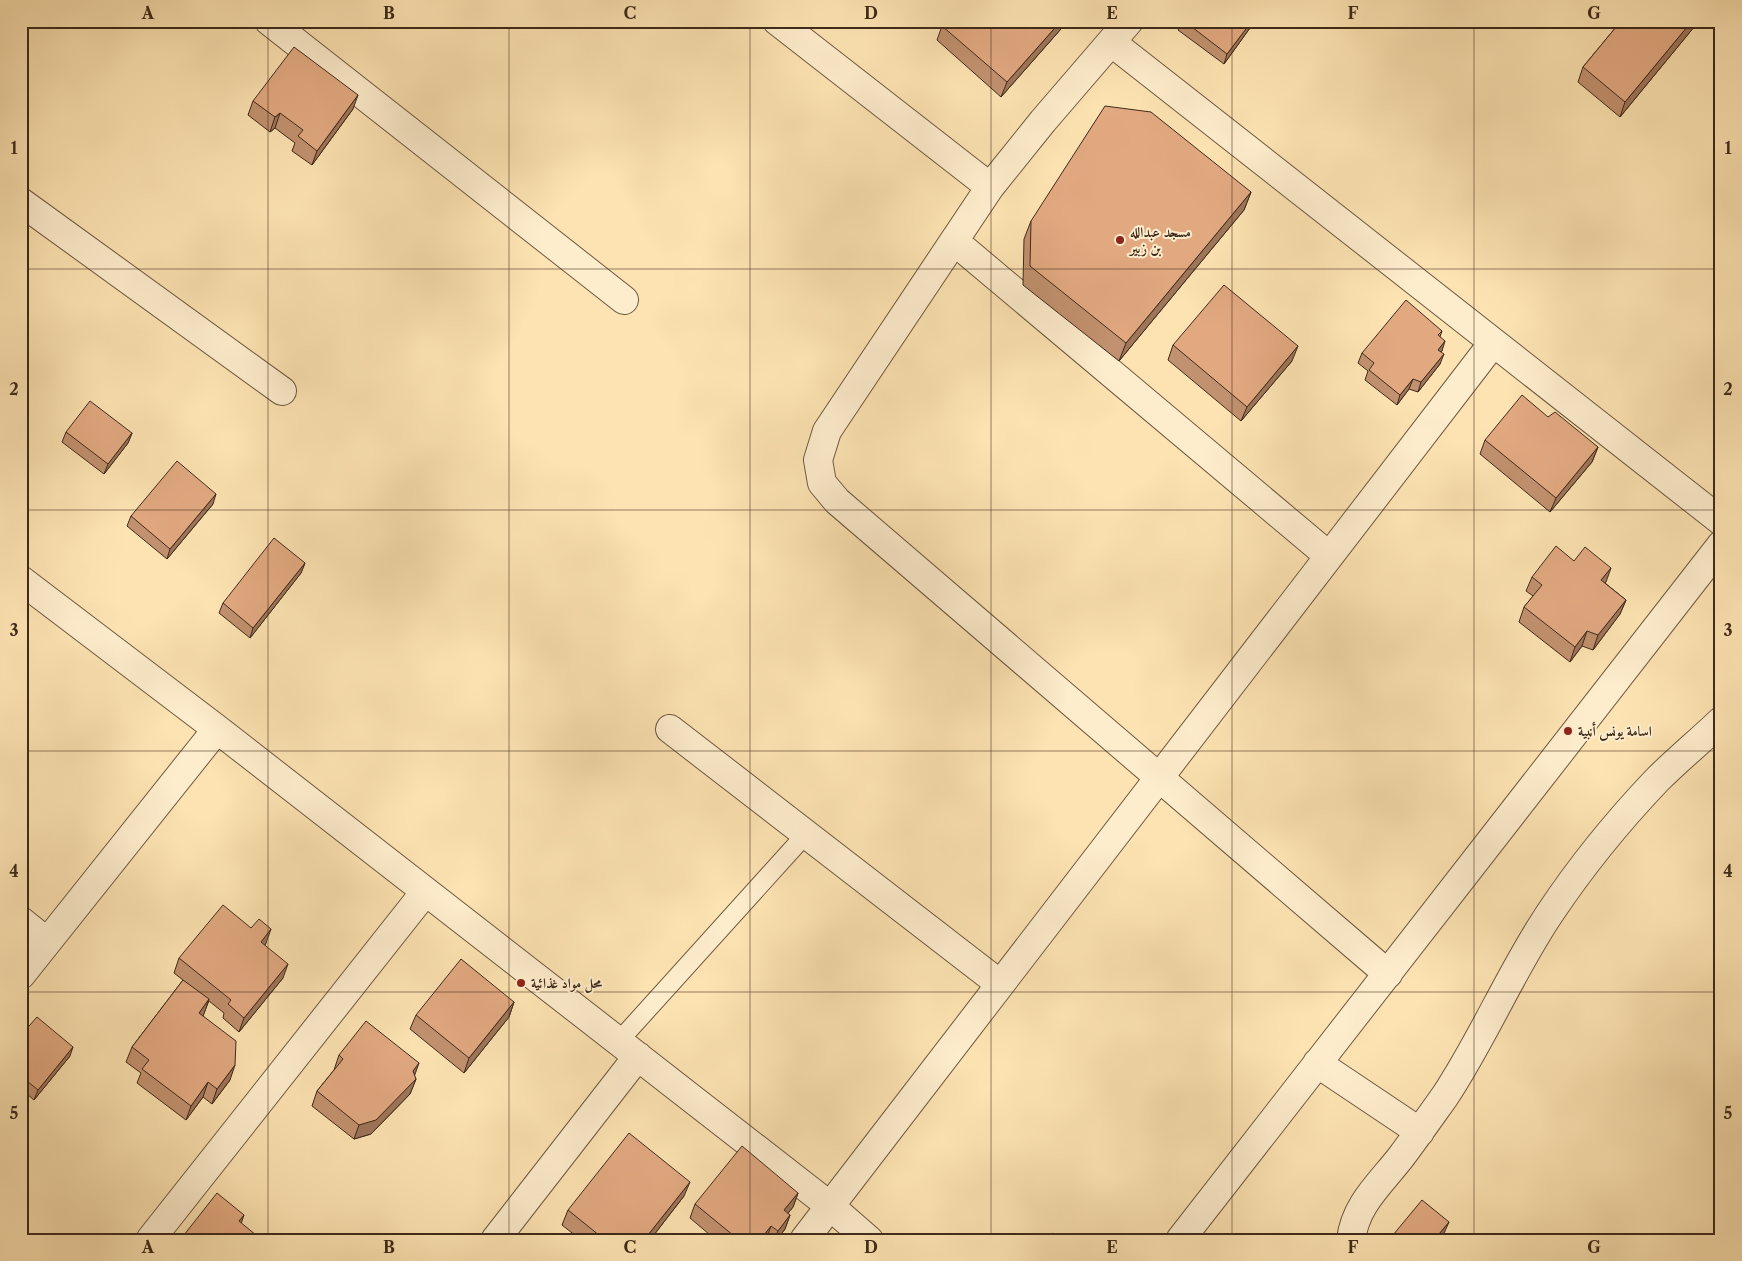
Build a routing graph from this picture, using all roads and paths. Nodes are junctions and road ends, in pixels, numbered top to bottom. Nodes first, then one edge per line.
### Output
1 (269, 21) edge
2 (777, 21) edge
3 (1129, 21) edge
4 (1111, 42) junction
5 (990, 187) junction
6 (21, 202) edge
7 (954, 241) junction
8 (624, 300) dead end
9 (1493, 344) junction
10 (282, 391) dead end
11 (1721, 521) edge
12 (1721, 545) edge
13 (1329, 556) junction
14 (21, 580) edge
15 (1721, 721) edge
16 (217, 729) junction
17 (670, 729) dead end
18 (1159, 778) junction
19 (806, 834) junction
20 (425, 892) junction
21 (21, 921) edge
22 (47, 942) junction
23 (1388, 974) junction
24 (21, 975) edge
25 (1000, 984) junction
26 (628, 1049) junction
27 (1317, 1063) junction
28 (1420, 1132) junction
29 (830, 1206) junction
30 (150, 1240) edge
31 (495, 1240) edge
32 (804, 1240) edge
33 (869, 1240) edge
34 (1180, 1240) edge
35 (1351, 1240) edge

1 - 8 street
2 - 5 street
3 - 4 street
4 - 5 street
4 - 9 street
5 - 7 street
6 - 10 street
7 - 13 street
7 - 18 street
9 - 11 street
9 - 13 street
12 - 23 street
13 - 18 street
14 - 16 street
15 - 28 street
16 - 20 street
16 - 22 street
17 - 19 street
18 - 23 street
18 - 25 street
19 - 25 street
19 - 26 lane
20 - 26 street
20 - 30 street
21 - 22 street
22 - 24 street
23 - 27 street
25 - 29 street
26 - 29 street
26 - 31 street
27 - 28 street
27 - 34 street
28 - 35 street
29 - 32 street
29 - 33 street

